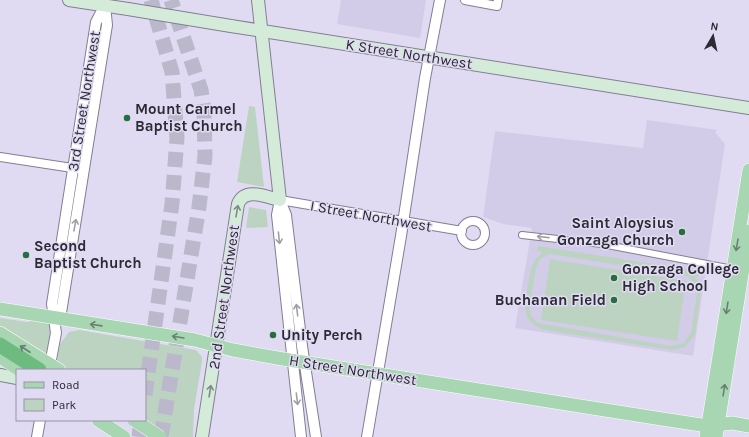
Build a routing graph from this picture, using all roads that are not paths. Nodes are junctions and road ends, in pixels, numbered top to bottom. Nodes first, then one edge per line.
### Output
1 (69, 0) edge
2 (258, 0) edge
3 (440, 0) edge
4 (465, 0) edge
5 (498, 0) edge
6 (477, 1) edge
7 (105, 5) junction
8 (262, 30) junction
9 (430, 57) junction
10 (749, 108) edge
11 (0, 157) edge
12 (74, 168) junction
13 (84, 170) junction
14 (749, 170) edge
15 (280, 200) junction
16 (403, 221) junction
17 (462, 231) dead end
18 (749, 231) edge
19 (522, 235) dead end
20 (733, 270) junction
21 (0, 309) edge
22 (57, 319) junction
23 (0, 333) edge
24 (0, 345) edge
25 (216, 346) junction
26 (724, 354) junction
27 (0, 357) edge
28 (298, 362) junction
29 (18, 369) edge
30 (49, 369) edge
31 (378, 374) junction
32 (0, 375) edge
33 (16, 378) edge
34 (40, 421) edge
35 (100, 421) edge
36 (136, 421) edge
37 (749, 426) edge
38 (716, 432) edge
39 (121, 435) edge
40 (37, 437) edge
41 (160, 437) edge
42 (202, 437) edge
43 (302, 437) edge
44 (316, 437) edge
45 (368, 437) edge

1 - 7 main road, K Street Northwest
2 - 8 main road
3 - 9 street
4 - 6 street
5 - 6 street
7 - 8 main road, K Street Northwest, bridge
7 - 12 street, 3rd Street Northwest
7 - 13 street, 3rd Street Northwest
8 - 9 main road, K Street Northwest
8 - 15 main road
9 - 10 main road, K Street Northwest
9 - 16 street
11 - 12 street
12 - 13 street
12 - 22 street, 3rd Street Northwest
22 -> 13 street, 3rd Street Northwest
14 -> 20 main road
15 - 16 street, I Street Northwest
25 -> 15 main road, 2nd Street Northwest
15 - 28 street
16 - 17 street, I Street Northwest
16 - 31 street
18 - 26 main road
20 -> 19 street
20 -> 26 main road
21 - 22 main road, H Street Northwest
25 -> 22 main road, H Street Northwest
22 - 30 street, 3rd Street Northwest
30 -> 23 main road
24 - 30 highway
25 - 28 main road, H Street Northwest
42 -> 25 main road, 2nd Street Northwest
26 - 38 main road
27 - 29 main road
28 - 31 main road, H Street Northwest
28 -> 43 street
28 - 44 street
31 - 38 main road, H Street Northwest
31 - 45 street
32 - 33 main road
34 - 40 street
35 - 39 main road
36 - 41 main road, bridge
37 - 38 main road, H Street Northwest

